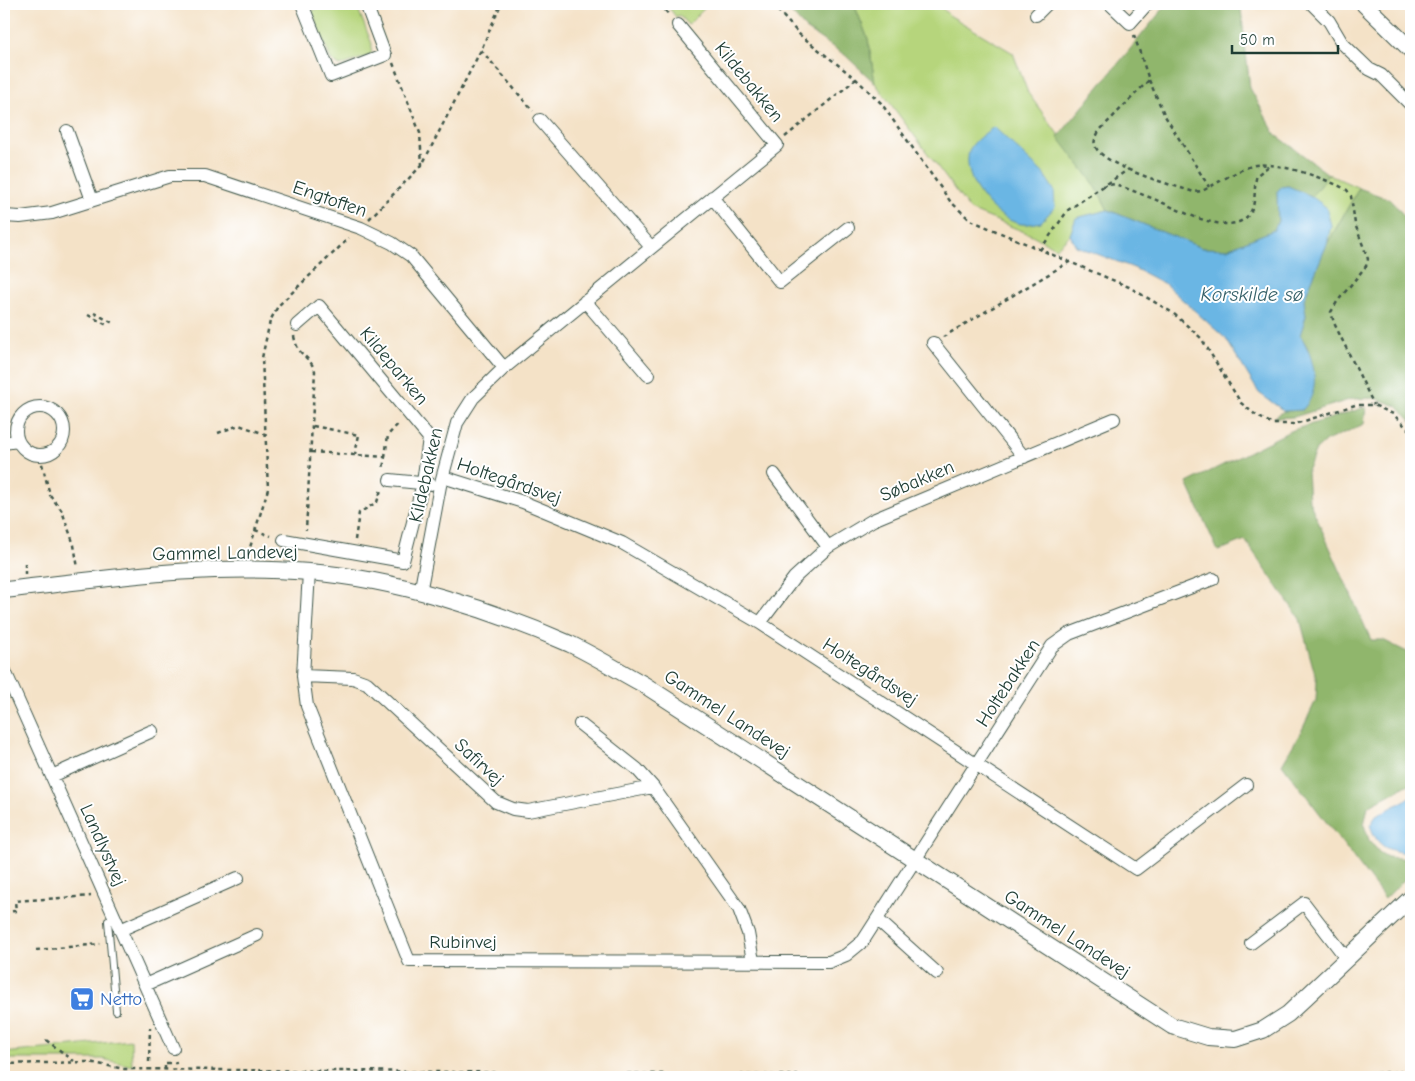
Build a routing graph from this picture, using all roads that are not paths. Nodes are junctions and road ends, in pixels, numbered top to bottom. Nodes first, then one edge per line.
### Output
1 (302, 4) edge
2 (366, 4) edge
3 (1047, 4) edge
4 (1110, 4) edge
5 (1147, 4) edge
6 (1312, 4) edge
7 (1364, 4) edge
8 (1036, 15) dead end
9 (678, 25) dead end
10 (1411, 50) edge
11 (1411, 105) edge
12 (540, 120) road end
13 (68, 131) dead end
14 (712, 197) junction
15 (92, 200) junction
16 (4, 216) edge
17 (848, 228) dead end
18 (651, 247) junction
19 (585, 301) junction
20 (297, 325) road end
21 (933, 343) road end
22 (504, 368) junction
23 (648, 376) dead end
24 (1114, 420) dead end
25 (18, 440) junction
26 (4, 442) edge
27 (1024, 457) junction
28 (774, 474) dead end
29 (385, 480) road end
30 (441, 482) junction
31 (423, 483) junction
32 (284, 540) road end
33 (828, 547) junction
34 (309, 572) junction
35 (1213, 579) dead end
36 (4, 590) edge
37 (420, 593) junction
38 (760, 623) junction
39 (4, 669) edge
40 (303, 676) junction
41 (580, 724) dead end
42 (152, 731) dead end
43 (978, 764) junction
44 (52, 776) junction
45 (1246, 785) dead end
46 (653, 787) junction
47 (914, 860) junction
48 (238, 878) dead end
49 (1411, 898) edge
50 (877, 919) junction
51 (108, 921) dead end
52 (120, 930) junction
53 (257, 935) dead end
54 (1251, 943) dead end
55 (1347, 959) junction
56 (753, 961) junction
57 (937, 973) dead end
58 (145, 985) junction
59 (116, 1011) dead end
60 (173, 1048) dead end

1 - 2 street
3 - 8 street
4 - 5 street
6 - 11 street
7 - 10 street
9 - 14 street, Kildebakken
12 - 18 street
13 - 15 street
14 - 17 street
14 - 18 street, Kildebakken
15 - 16 street, Engtoften
15 - 22 street, Engtoften
18 - 19 street, Kildebakken
19 - 22 street, Kildebakken
19 - 23 street
20 - 31 street, Kildeparken
21 - 27 street
22 - 30 street, Kildebakken
24 - 27 street, Søbakken
25 - 25 street
25 - 26 street
27 - 33 street, Søbakken
28 - 33 street
29 - 31 street
30 - 31 street
30 - 37 street, Kildebakken
30 - 38 street, Holtegårdsvej
31 - 32 street, Kildeparken
33 - 38 street, Søbakken
34 - 36 street, Gammel Landevej
34 - 37 street, Gammel Landevej
34 - 40 street, Rubinvej
35 - 43 street, Holtebakken
37 - 47 street, Gammel Landevej
38 - 43 street, Holtegårdsvej
39 - 44 street, Landlystvej
40 - 46 street, Safirvej
40 - 56 street, Rubinvej
41 - 46 street
42 - 44 street
43 - 45 street, Holtegårdsvej
43 - 47 street, Holtebakken
44 - 52 street, Landlystvej
46 - 56 street
47 - 50 street, Rubinvej
47 - 55 street, Gammel Landevej
48 - 52 street
49 - 55 street, Gammel Landevej
50 - 56 street, Rubinvej
50 - 57 street
51 - 59 lane
52 - 58 street, Landlystvej
53 - 58 street
54 - 55 street
58 - 60 street, Landlystvej

